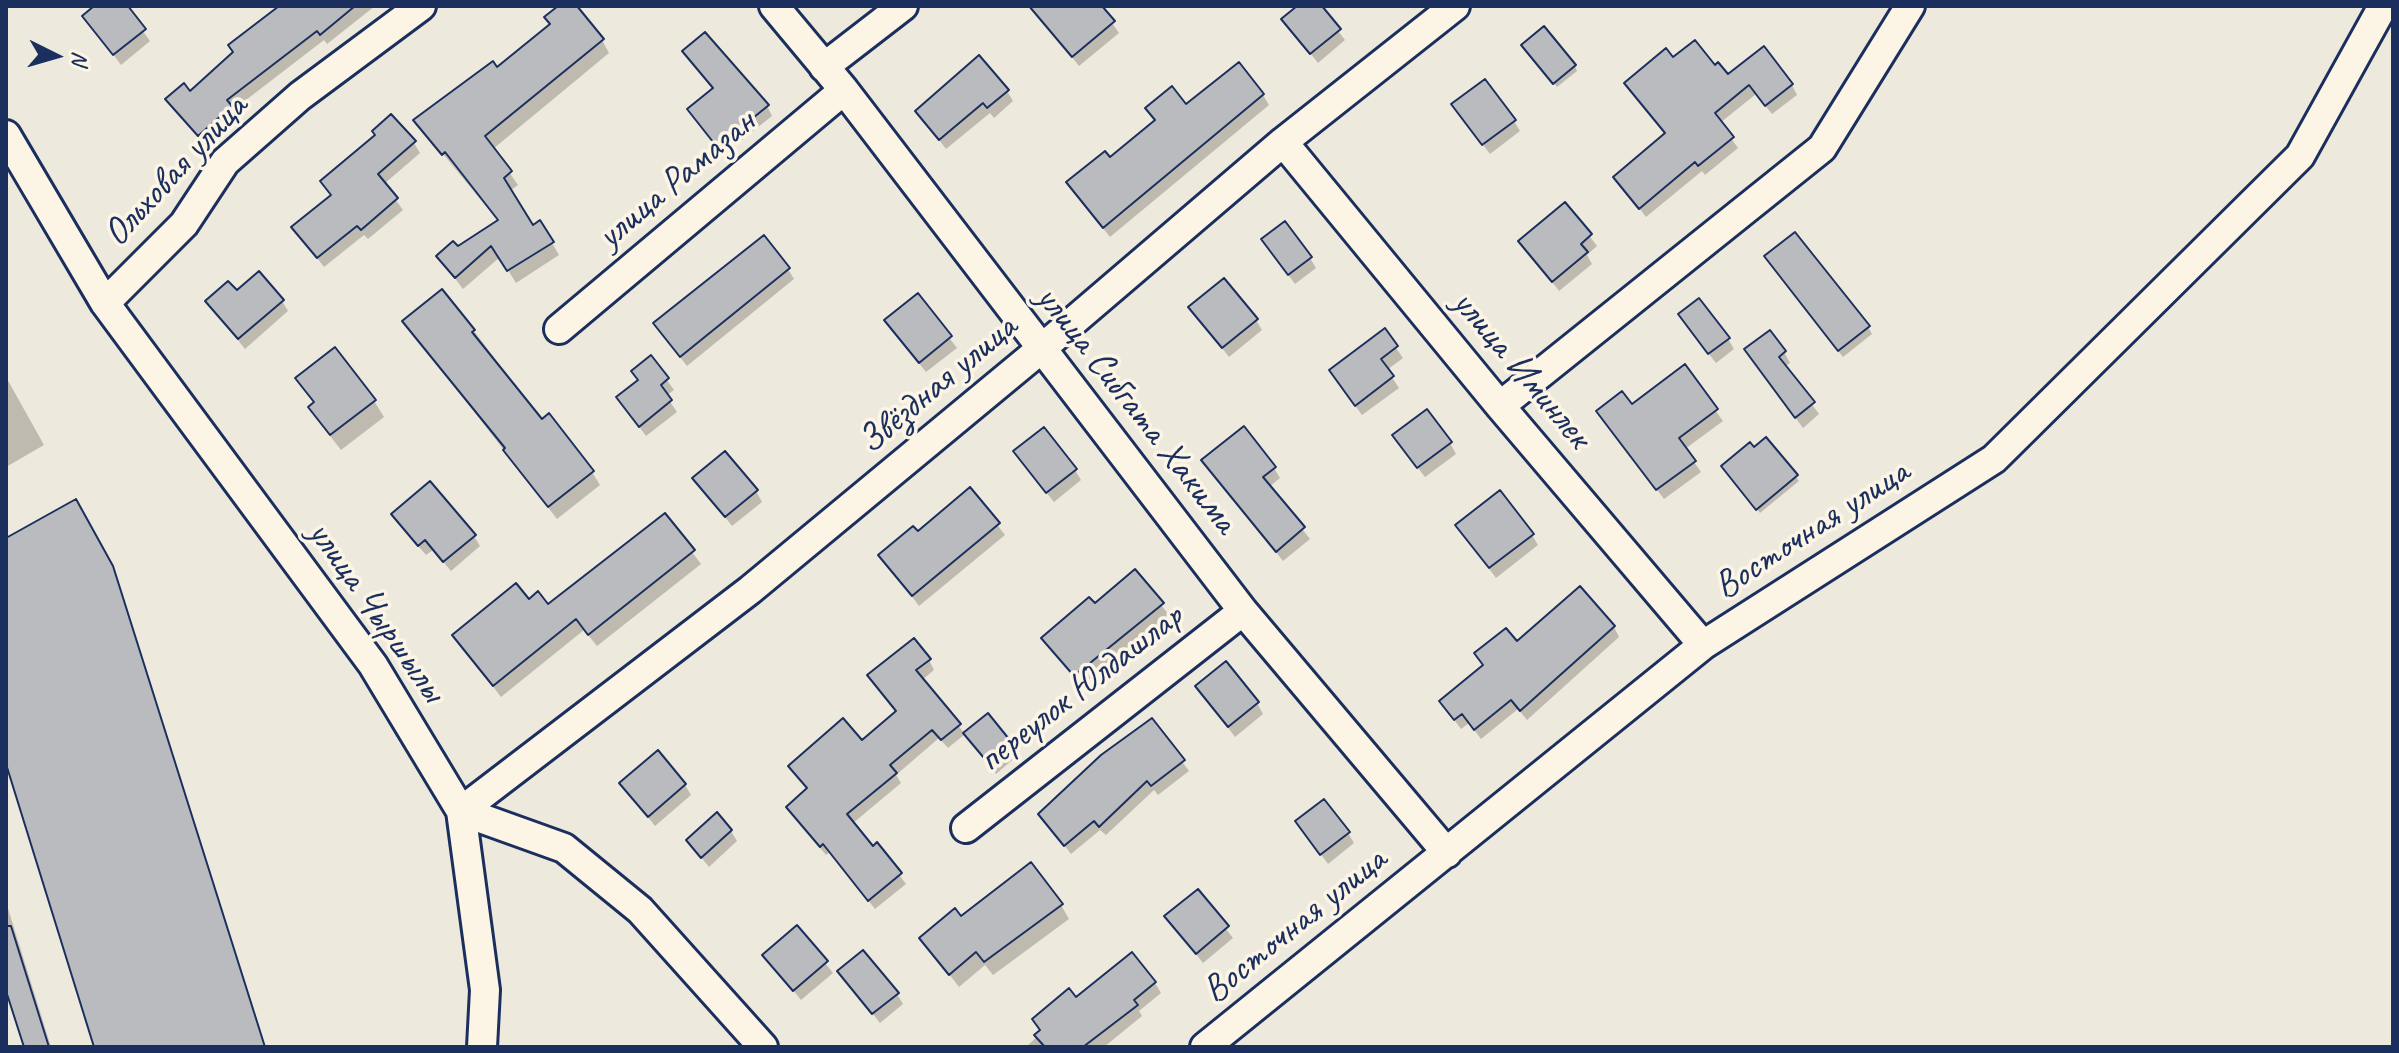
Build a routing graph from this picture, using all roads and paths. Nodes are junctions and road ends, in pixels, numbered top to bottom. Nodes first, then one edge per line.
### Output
1 (421, 6) edge
2 (774, 6) edge
3 (903, 6) edge
4 (1455, 6) edge
5 (1910, 6) edge
6 (2383, 6) edge
7 (824, 67) junction
8 (844, 90) junction
9 (6, 135) edge
10 (1283, 142) junction
11 (105, 303) junction
12 (559, 329) dead end
13 (1041, 349) junction
14 (1500, 406) junction
15 (1243, 611) junction
16 (1703, 645) junction
17 (461, 811) junction
18 (966, 828) dead end
19 (1447, 853) junction
20 (482, 1047) edge
21 (763, 1047) edge
22 (1205, 1047) edge

1 - 11 street, Ольховая улица
2 - 7 street, улица Сибгата Хакима
3 - 7 street
4 - 10 street, Звёздная улица
5 - 14 street
6 - 16 street, Восточная улица
7 - 8 street, улица Сибгата Хакима
8 - 12 street, улица Рамазан
8 - 13 street, улица Сибгата Хакима
9 - 11 street, улица Чыршылы
10 - 13 street, Звёздная улица
10 - 14 street, улица Иминлек
11 - 17 street, улица Чыршылы
13 - 15 street, улица Сибгата Хакима
13 - 17 street, Звёздная улица
14 - 16 street, улица Иминлек
15 - 18 street, переулок Юлдашлар
15 - 19 street, улица Сибгата Хакима
16 - 19 street, Восточная улица
17 - 20 street
17 - 21 street
19 - 22 street, Восточная улица

